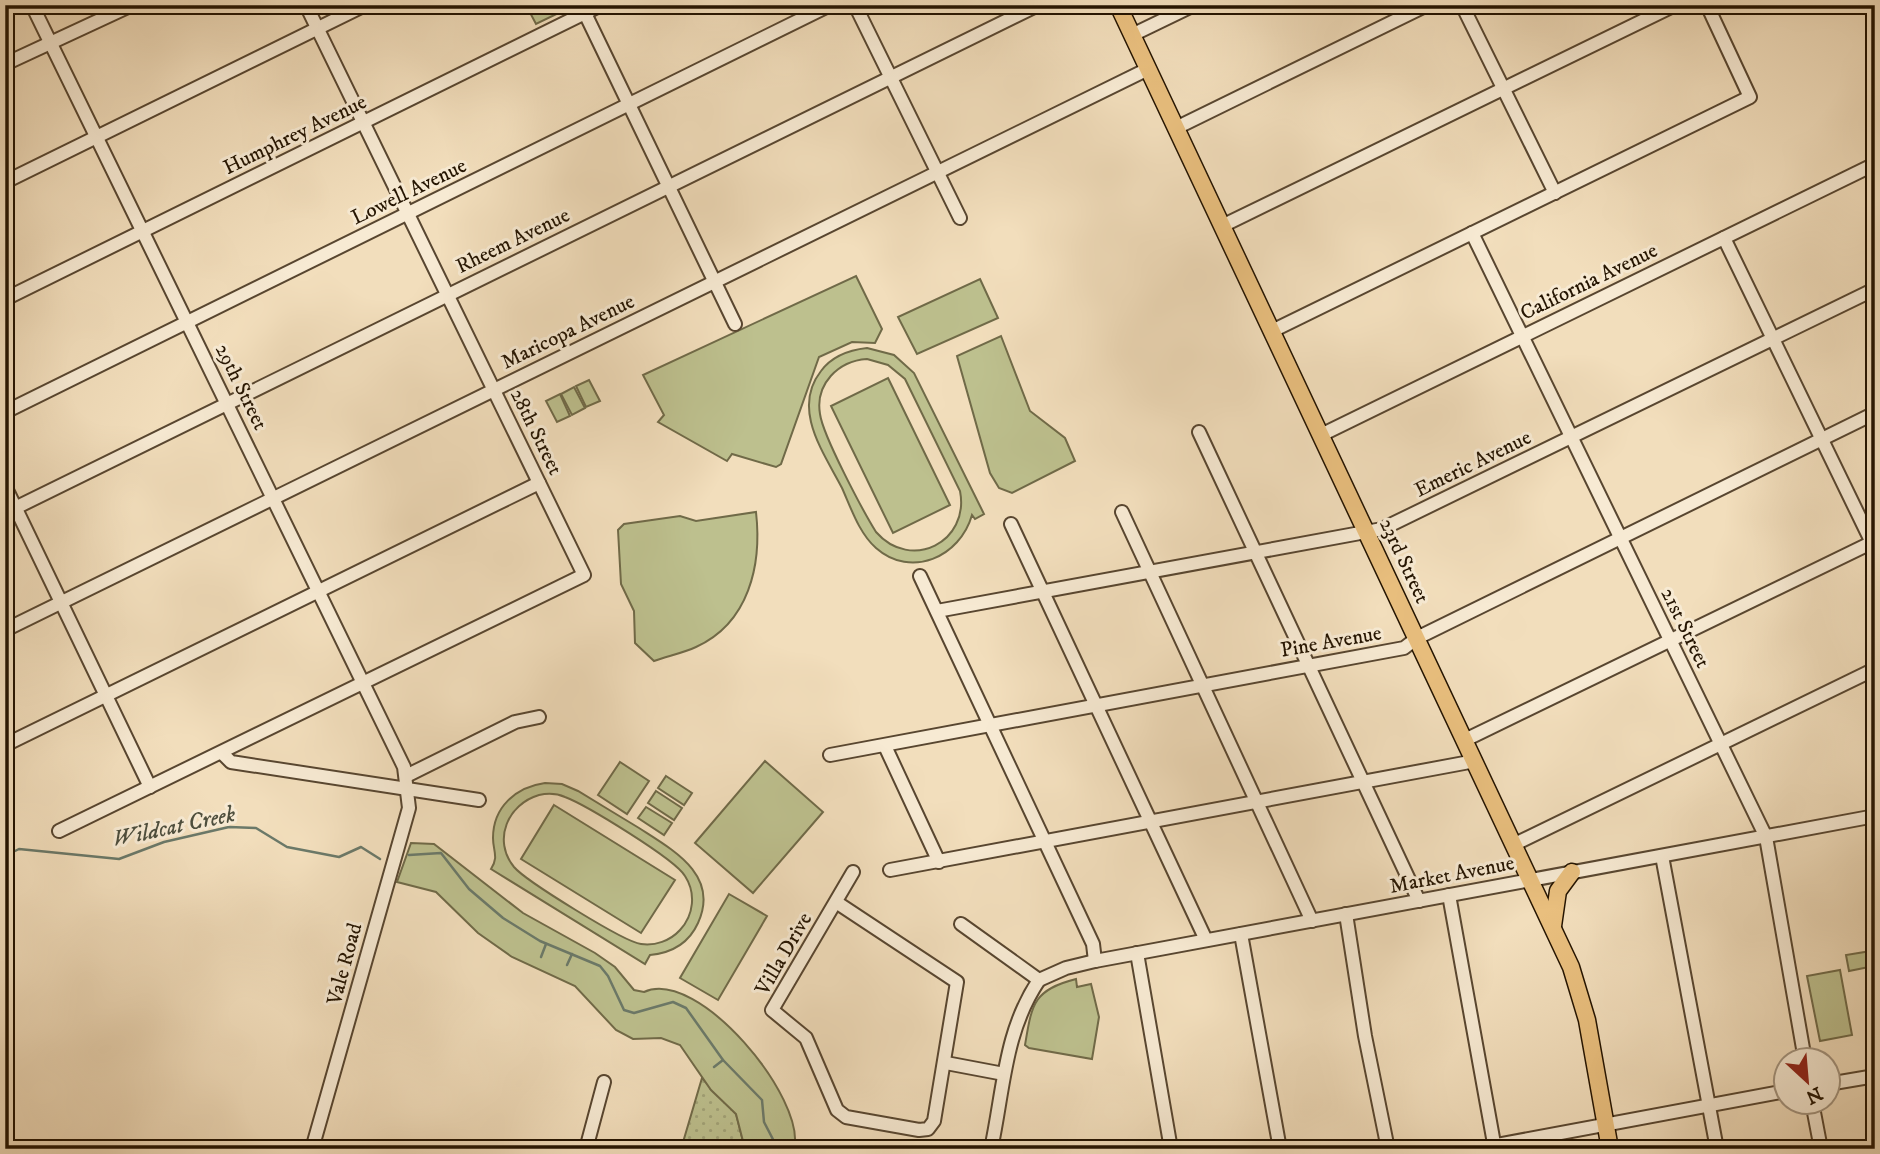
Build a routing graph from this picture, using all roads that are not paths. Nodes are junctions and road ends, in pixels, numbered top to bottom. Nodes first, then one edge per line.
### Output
1 (32, 5) edge
2 (132, 5) edge
3 (306, 5) edge
4 (365, 5) edge
5 (601, 5) edge
6 (830, 5) edge
7 (855, 5) edge
8 (1038, 5) edge
9 (1118, 5) edge
10 (1194, 5) edge
11 (1427, 5) edge
12 (1462, 5) edge
13 (1675, 5) edge
14 (1706, 5) edge
15 (583, 9) edge
16 (317, 29) junction
17 (1132, 35) junction
18 (51, 43) junction
19 (5, 64) edge
20 (1148, 69) junction
21 (890, 78) junction
22 (1504, 89) junction
23 (629, 106) junction
24 (364, 122) junction
25 (1176, 128) junction
26 (97, 137) junction
27 (1875, 164) edge
28 (938, 172) junction
29 (5, 182) edge
30 (667, 187) junction
31 (1555, 193) junction
32 (409, 214) junction
33 (960, 218) dead end
34 (1222, 226) junction
35 (143, 230) junction
36 (1472, 233) junction
37 (1724, 238) junction
38 (715, 282) junction
39 (1875, 289) edge
40 (448, 295) junction
41 (5, 299) edge
42 (188, 322) junction
43 (735, 324) dead end
44 (1272, 331) junction
45 (1521, 337) junction
46 (1772, 338) junction
47 (495, 390) junction
48 (228, 403) junction
49 (5, 412) edge
50 (1875, 413) edge
51 (1199, 432) dead end
52 (1321, 435) junction
53 (1571, 438) junction
54 (1821, 438) junction
55 (539, 482) junction
56 (5, 486) edge
57 (274, 499) junction
58 (10, 510) edge
59 (1122, 512) dead end
60 (1011, 524) dead end
61 (1366, 530) junction
62 (1619, 536) junction
63 (1874, 544) edge
64 (1255, 551) junction
65 (1149, 571) junction
66 (920, 576) dead end
67 (319, 591) junction
68 (1043, 591) junction
69 (61, 603) junction
70 (937, 611) junction
71 (5, 631) edge
72 (1417, 638) junction
73 (1670, 641) junction
74 (1310, 666) junction
75 (1875, 669) edge
76 (364, 683) junction
77 (1203, 685) junction
78 (106, 696) junction
79 (1097, 705) junction
80 (539, 717) dead end
81 (990, 724) junction
82 (1465, 740) junction
83 (1720, 744) junction
84 (5, 745) edge
85 (885, 747) junction
86 (222, 753) junction
87 (830, 755) dead end
88 (1475, 761) junction
89 (1365, 782) junction
90 (408, 783) junction
91 (150, 787) junction
92 (479, 800) dead end
93 (1258, 802) junction
94 (1875, 816) edge
95 (1152, 822) junction
96 (60, 831) dead end
97 (1766, 837) junction
98 (1045, 842) junction
99 (1514, 844) junction
100 (1662, 856) junction
101 (939, 862) junction
102 (890, 870) dead end
103 (853, 872) dead end
104 (1572, 872) junction
105 (1531, 879) junction
106 (1449, 895) junction
107 (1419, 901) junction
108 (836, 902) junction
109 (1346, 914) junction
110 (1312, 921) junction
111 (961, 923) dead end
112 (1553, 926) junction
113 (1241, 934) junction
114 (1206, 940) junction
115 (1137, 953) junction
116 (1095, 961) junction
117 (1039, 980) junction
118 (1802, 1046) edge
119 (946, 1063) junction
120 (1004, 1074) junction
121 (1875, 1076) edge
122 (604, 1082) dead end
123 (1842, 1082) edge
124 (1772, 1094) edge
125 (1709, 1105) junction
126 (1815, 1116) edge
127 (1606, 1125) junction
128 (1494, 1147) edge
129 (312, 1149) edge
130 (586, 1149) edge
131 (991, 1149) edge
132 (1171, 1149) edge
133 (1280, 1149) edge
134 (1388, 1149) edge
135 (1475, 1149) edge
136 (1611, 1149) edge
137 (1717, 1149) edge
138 (1821, 1149) edge

1 - 18 street, 29th Street
2 - 18 street
3 - 16 street, 28th Street
4 - 16 street
5 - 15 street, Humphrey Avenue
6 - 23 street, Lowell Avenue
7 - 21 street
8 - 21 street, Rheem Avenue
9 - 17 main road, 23rd Street
10 - 17 street
11 - 25 street
12 - 22 street
13 - 22 street
14 - 31 street
15 - 23 street
15 - 24 street, Humphrey Avenue
16 - 24 street, 28th Street
16 - 26 street
17 - 20 main road, 23rd Street
18 - 19 street
18 - 26 street, 29th Street
20 - 25 main road, 23rd Street
20 - 28 street, Maricopa Avenue
21 - 28 street
21 - 30 street, Rheem Avenue
22 - 31 street
22 - 34 street
23 - 30 street
23 - 32 street, Lowell Avenue
24 - 32 street, 28th Street
24 - 35 street, Humphrey Avenue
25 - 34 main road, 23rd Street
26 - 29 street
26 - 35 street, 29th Street
27 - 37 street, California Avenue
28 - 33 street
28 - 38 street, Maricopa Avenue
30 - 38 street
30 - 40 street, Rheem Avenue
31 - 36 street
32 - 40 street, 28th Street
32 - 42 street, Lowell Avenue
34 - 44 main road, 23rd Street
35 - 41 street, Humphrey Avenue
35 - 42 street, 29th Street
36 - 44 street
36 - 45 street, 21st Street
37 - 45 street, California Avenue
37 - 46 street
38 - 43 street
38 - 47 street, Maricopa Avenue
39 - 46 street, Emeric Avenue
40 - 47 street, 28th Street
40 - 48 street, Rheem Avenue
42 - 48 street, 29th Street
42 - 49 street, Lowell Avenue
44 - 52 main road, 23rd Street
45 - 52 street, California Avenue
45 - 53 street, 21st Street
46 - 53 street, Emeric Avenue
46 - 54 street
47 - 55 street, 28th Street
47 - 57 street, Maricopa Avenue
48 - 57 street, 29th Street
48 - 58 street, Rheem Avenue
50 - 54 street, Pine Avenue
51 - 64 street
52 - 61 main road, 23rd Street
53 - 61 street, Emeric Avenue
53 - 62 street, 21st Street
54 - 62 street, Pine Avenue
54 - 63 street
55 - 67 street
55 - 76 street, 28th Street
56 - 58 street
57 - 67 street, 29th Street
57 - 69 street, Maricopa Avenue
58 - 69 street
59 - 65 street
60 - 68 street
61 - 64 street, Emeric Avenue
61 - 72 main road, 23rd Street
62 - 72 street, Pine Avenue
62 - 73 street, 21st Street
63 - 73 street
64 - 65 street, Emeric Avenue
64 - 74 street
65 - 68 street, Emeric Avenue
65 - 77 street
66 - 70 street
67 - 76 street, 29th Street
67 - 78 street
68 - 70 street, Emeric Avenue
68 - 79 street
69 - 71 street, Maricopa Avenue
69 - 78 street
70 - 81 street
72 - 74 street, Pine Avenue
72 - 82 main road, 23rd Street
73 - 82 street
73 - 83 street, 21st Street
74 - 77 street, Pine Avenue
74 - 89 street
75 - 83 street
76 - 86 street
76 - 90 street, 29th Street
77 - 79 street, Pine Avenue
77 - 93 street
78 - 84 street
78 - 91 street
79 - 81 street, Pine Avenue
79 - 95 street
80 - 90 street
81 - 85 street, Pine Avenue
81 - 98 street
82 - 88 main road, 23rd Street
83 - 97 street, 21st Street
83 - 99 street
85 - 87 street, Pine Avenue
85 - 101 street
86 - 90 street
86 - 91 street
88 - 89 street
88 - 99 main road, 23rd Street
89 - 93 street
89 - 107 street
90 - 92 street
90 - 129 street, Vale Road
91 - 96 street
93 - 95 street
93 - 110 street
94 - 97 street, Market Avenue
95 - 98 street
95 - 114 street
97 - 100 street, Market Avenue
97 - 118 street, 21st Street
98 - 101 street
98 - 116 street
99 - 105 main road, 23rd Street
100 - 104 street, Market Avenue
100 - 125 street
101 - 102 street
103 - 108 street
104 - 105 street, Market Avenue
104 - 112 main road
105 - 106 street, Market Avenue
105 - 112 main road, 23rd Street
106 - 107 street, Market Avenue
106 - 128 street
107 - 109 street, Market Avenue
108 - 119 street, Villa Drive
108 - 119 street, Villa Drive
109 - 110 street, Market Avenue
109 - 134 street
110 - 113 street, Market Avenue
111 - 117 street
112 - 127 main road, 23rd Street
113 - 114 street, Market Avenue
113 - 133 street
114 - 115 street, Market Avenue
115 - 116 street, Market Avenue
115 - 132 street
116 - 117 street, Market Avenue
117 - 120 street
119 - 120 street
120 - 131 street
121 - 123 street
122 - 130 street
124 - 125 street
125 - 127 street
125 - 137 street
126 - 138 street
127 - 128 street
127 - 136 main road, 23rd Street
128 - 135 street

